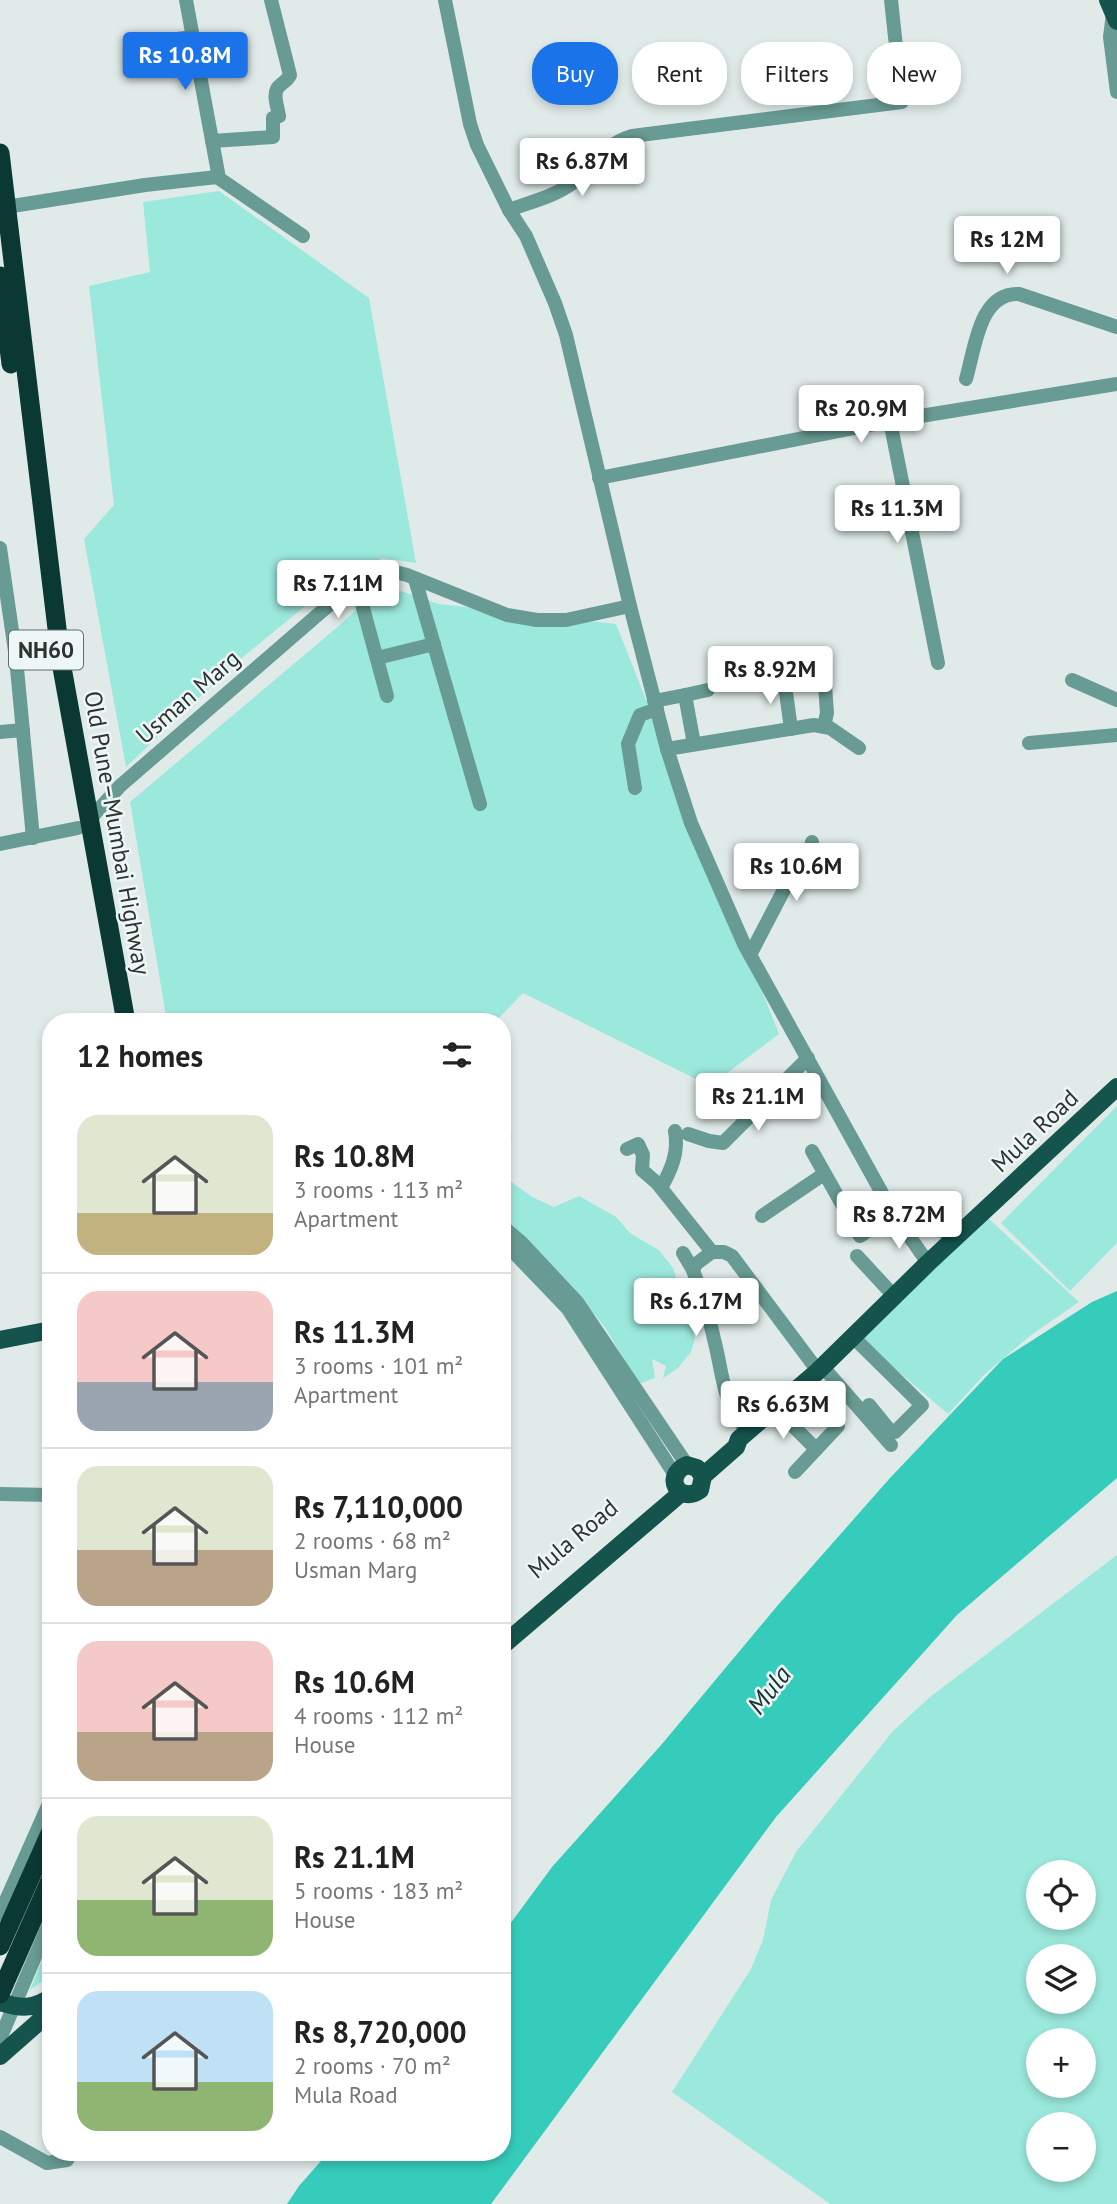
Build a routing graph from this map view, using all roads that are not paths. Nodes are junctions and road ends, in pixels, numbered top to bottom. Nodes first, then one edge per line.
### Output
1 (186, 0) edge
2 (271, 0) edge
3 (445, 0) edge
4 (891, 0) edge
5 (1114, 11) edge
6 (193, 37) junction
7 (162, 41) dead end
8 (1117, 92) edge
9 (212, 141) junction
10 (0, 153) edge
11 (219, 178) junction
12 (6, 207) junction
13 (509, 210) junction
14 (303, 236) dead end
15 (0, 276) edge
16 (1117, 327) edge
17 (966, 379) dead end
18 (1117, 384) edge
19 (890, 421) junction
20 (599, 478) junction
21 (0, 548) edge
22 (2, 578) edge
23 (415, 579) junction
24 (356, 582) junction
25 (630, 606) junction
26 (5, 615) edge
27 (434, 644) junction
28 (377, 658) junction
29 (823, 658) dead end
30 (938, 663) dead end
31 (784, 678) dead end
32 (1072, 680) dead end
33 (708, 690) dead end
34 (685, 695) junction
35 (387, 696) dead end
36 (1117, 700) edge
37 (655, 705) junction
38 (824, 726) junction
39 (791, 729) junction
40 (23, 730) junction
41 (0, 732) edge
42 (1117, 735) edge
43 (1029, 743) dead end
44 (694, 744) junction
45 (859, 748) dead end
46 (667, 749) junction
47 (635, 788) dead end
48 (480, 804) dead end
49 (84, 824) junction
50 (33, 838) junction
51 (812, 842) dead end
52 (0, 844) edge
53 (750, 955) junction
54 (112, 1013) edge
55 (124, 1013) edge
56 (808, 1058) junction
57 (1117, 1087) edge
58 (627, 1149) dead end
59 (811, 1152) dead end
60 (824, 1174) junction
61 (661, 1188) junction
62 (762, 1216) dead end
63 (895, 1216) junction
64 (511, 1234) edge
65 (958, 1235) junction
66 (511, 1249) edge
67 (712, 1252) junction
68 (683, 1253) dead end
69 (857, 1256) dead end
70 (928, 1263) junction
71 (693, 1270) junction
72 (894, 1296) junction
73 (42, 1332) edge
74 (853, 1337) junction
75 (0, 1340) edge
76 (820, 1369) junction
77 (800, 1386) junction
78 (869, 1405) dead end
79 (775, 1408) junction
80 (744, 1435) junction
81 (891, 1445) dead end
82 (816, 1449) junction
83 (795, 1472) dead end
84 (686, 1477) junction
85 (0, 1494) edge
86 (42, 1495) edge
87 (511, 1623) edge
88 (511, 1638) edge
89 (42, 1819) edge
90 (42, 1851) edge
91 (42, 1905) edge
92 (0, 1914) edge
93 (42, 1937) edge
94 (0, 1946) edge
95 (42, 1989) edge
96 (10, 2000) edge
97 (42, 2002) edge
98 (42, 2019) edge
99 (0, 2039) edge
100 (0, 2056) edge
101 (0, 2137) edge
102 (42, 2159) edge

1 - 6 street
2 - 9 street
3 - 13 street
4 - 13 street
5 - 8 street
6 - 7 street
6 - 9 street
9 - 11 street
10 - 12 highway, Old Pune–Mumbai Highway / NH60
11 - 12 street
11 - 14 street
12 - 49 highway, Old Pune–Mumbai Highway / NH60
13 - 20 street
15 - 49 highway, Old Pune–Mumbai Highway / NH60
16 - 17 street
18 - 19 street
19 - 20 street
19 - 30 street
20 - 25 street
21 - 22 street
22 - 26 street
23 - 24 street, Usman Marg
23 - 25 street, Usman Marg
23 - 27 street
24 - 28 street
24 - 49 street, Usman Marg
25 - 37 street
26 - 40 street
27 - 28 street
27 - 48 street
28 - 35 street
29 - 38 street
31 - 39 street
32 - 36 street
33 - 34 street
34 - 37 street
34 - 44 street
37 - 46 street
37 - 47 street
38 - 39 street
38 - 45 street
39 - 44 street
40 - 41 street
40 - 50 street
42 - 43 street
44 - 46 street
46 - 53 street
49 - 50 street
49 - 54 highway, Old Pune–Mumbai Highway / NH60
49 - 55 highway, Old Pune–Mumbai Highway / NH60
50 - 52 street
51 - 53 street
53 - 56 street
56 - 61 street
56 - 63 street
57 - 65 main road, Mula Road
58 - 61 street
59 - 60 street
60 - 62 street
60 - 63 street
61 - 67 street
63 - 65 street
63 - 70 street
64 - 84 street
65 - 70 main road, Mula Road
66 - 84 street
67 - 71 street
67 - 76 street
68 - 71 street
69 - 72 street
70 - 72 main road, Mula Road
71 - 80 street
72 - 74 main road, Mula Road
73 - 75 main road
74 - 76 main road, Mula Road
74 - 78 street
76 - 77 main road, Mula Road
76 - 81 street
77 - 79 main road, Mula Road
77 - 82 street
79 - 80 main road, Mula Road
79 - 82 street
80 - 84 main road, Mula Road
82 - 83 street
84 - 87 main road, Mula Road
84 - 88 main road
85 - 86 street
89 - 92 street
90 - 94 highway
91 - 96 highway
93 - 96 street
95 - 96 main road
96 - 97 main road
96 - 99 street
98 - 100 main road
101 - 102 street

